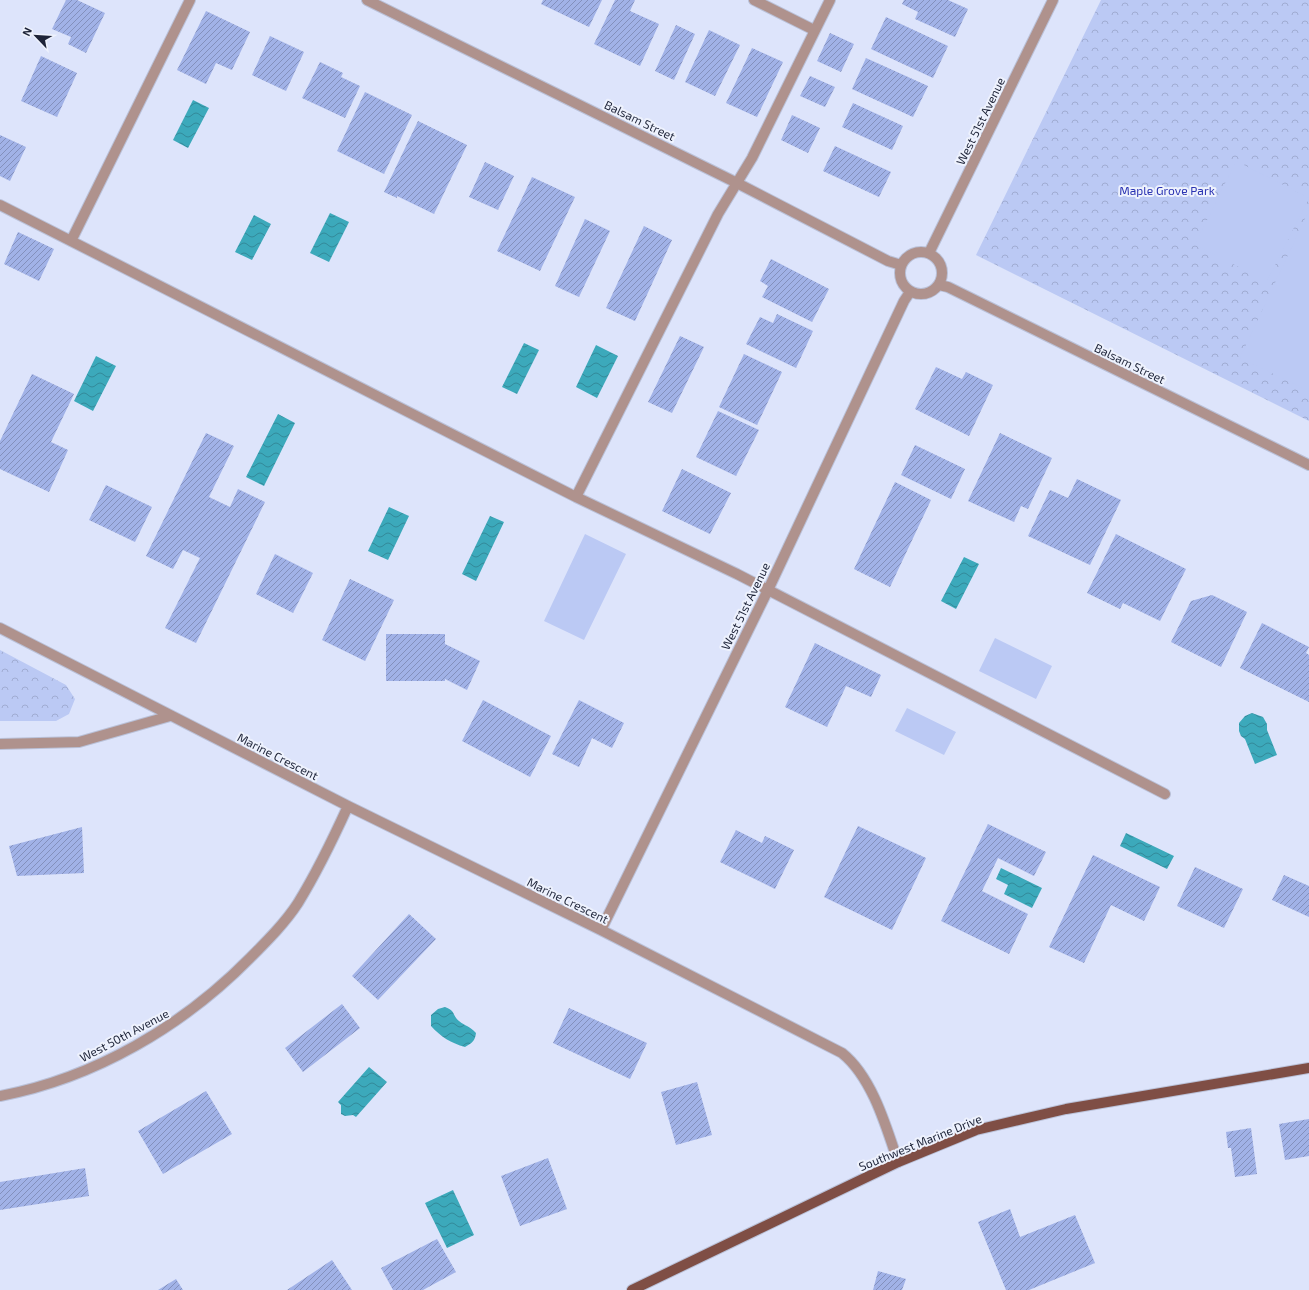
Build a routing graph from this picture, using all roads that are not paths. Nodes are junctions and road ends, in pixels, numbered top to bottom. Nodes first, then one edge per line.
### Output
1 (190, 0) edge
2 (367, 0) edge
3 (754, 0) edge
4 (830, 0) edge
5 (1053, 0) edge
6 (814, 30) junction
7 (737, 183) junction
8 (0, 205) edge
9 (71, 241) junction
10 (929, 253) junction
11 (901, 265) junction
12 (939, 284) junction
13 (910, 292) junction
14 (1309, 465) edge
15 (576, 497) junction
16 (768, 590) junction
17 (0, 628) edge
18 (170, 716) junction
19 (0, 744) edge
20 (1165, 794) dead end
21 (348, 806) junction
22 (601, 930) junction
23 (1309, 1068) edge
24 (0, 1096) edge
25 (898, 1162) junction
26 (632, 1290) edge

1 - 9 street
2 - 7 street, Balsam Street
3 - 6 street
4 - 6 street
5 - 10 street, West 51st Avenue
6 - 7 street
7 - 11 street, Balsam Street
7 - 15 street
8 - 9 street
9 - 15 street
10 - 11 street
10 - 12 street
11 - 13 street
12 - 13 street
12 - 14 street, Balsam Street
13 - 16 street, West 51st Avenue
15 - 16 street
16 - 20 street
16 - 22 street, West 51st Avenue
17 - 18 street, Marine Crescent
18 - 19 street
18 - 21 street, Marine Crescent
21 - 22 street, Marine Crescent
21 - 24 street, West 50th Avenue
22 - 25 street, Marine Crescent
23 - 25 main road, Southwest Marine Drive
25 - 26 main road, Southwest Marine Drive

